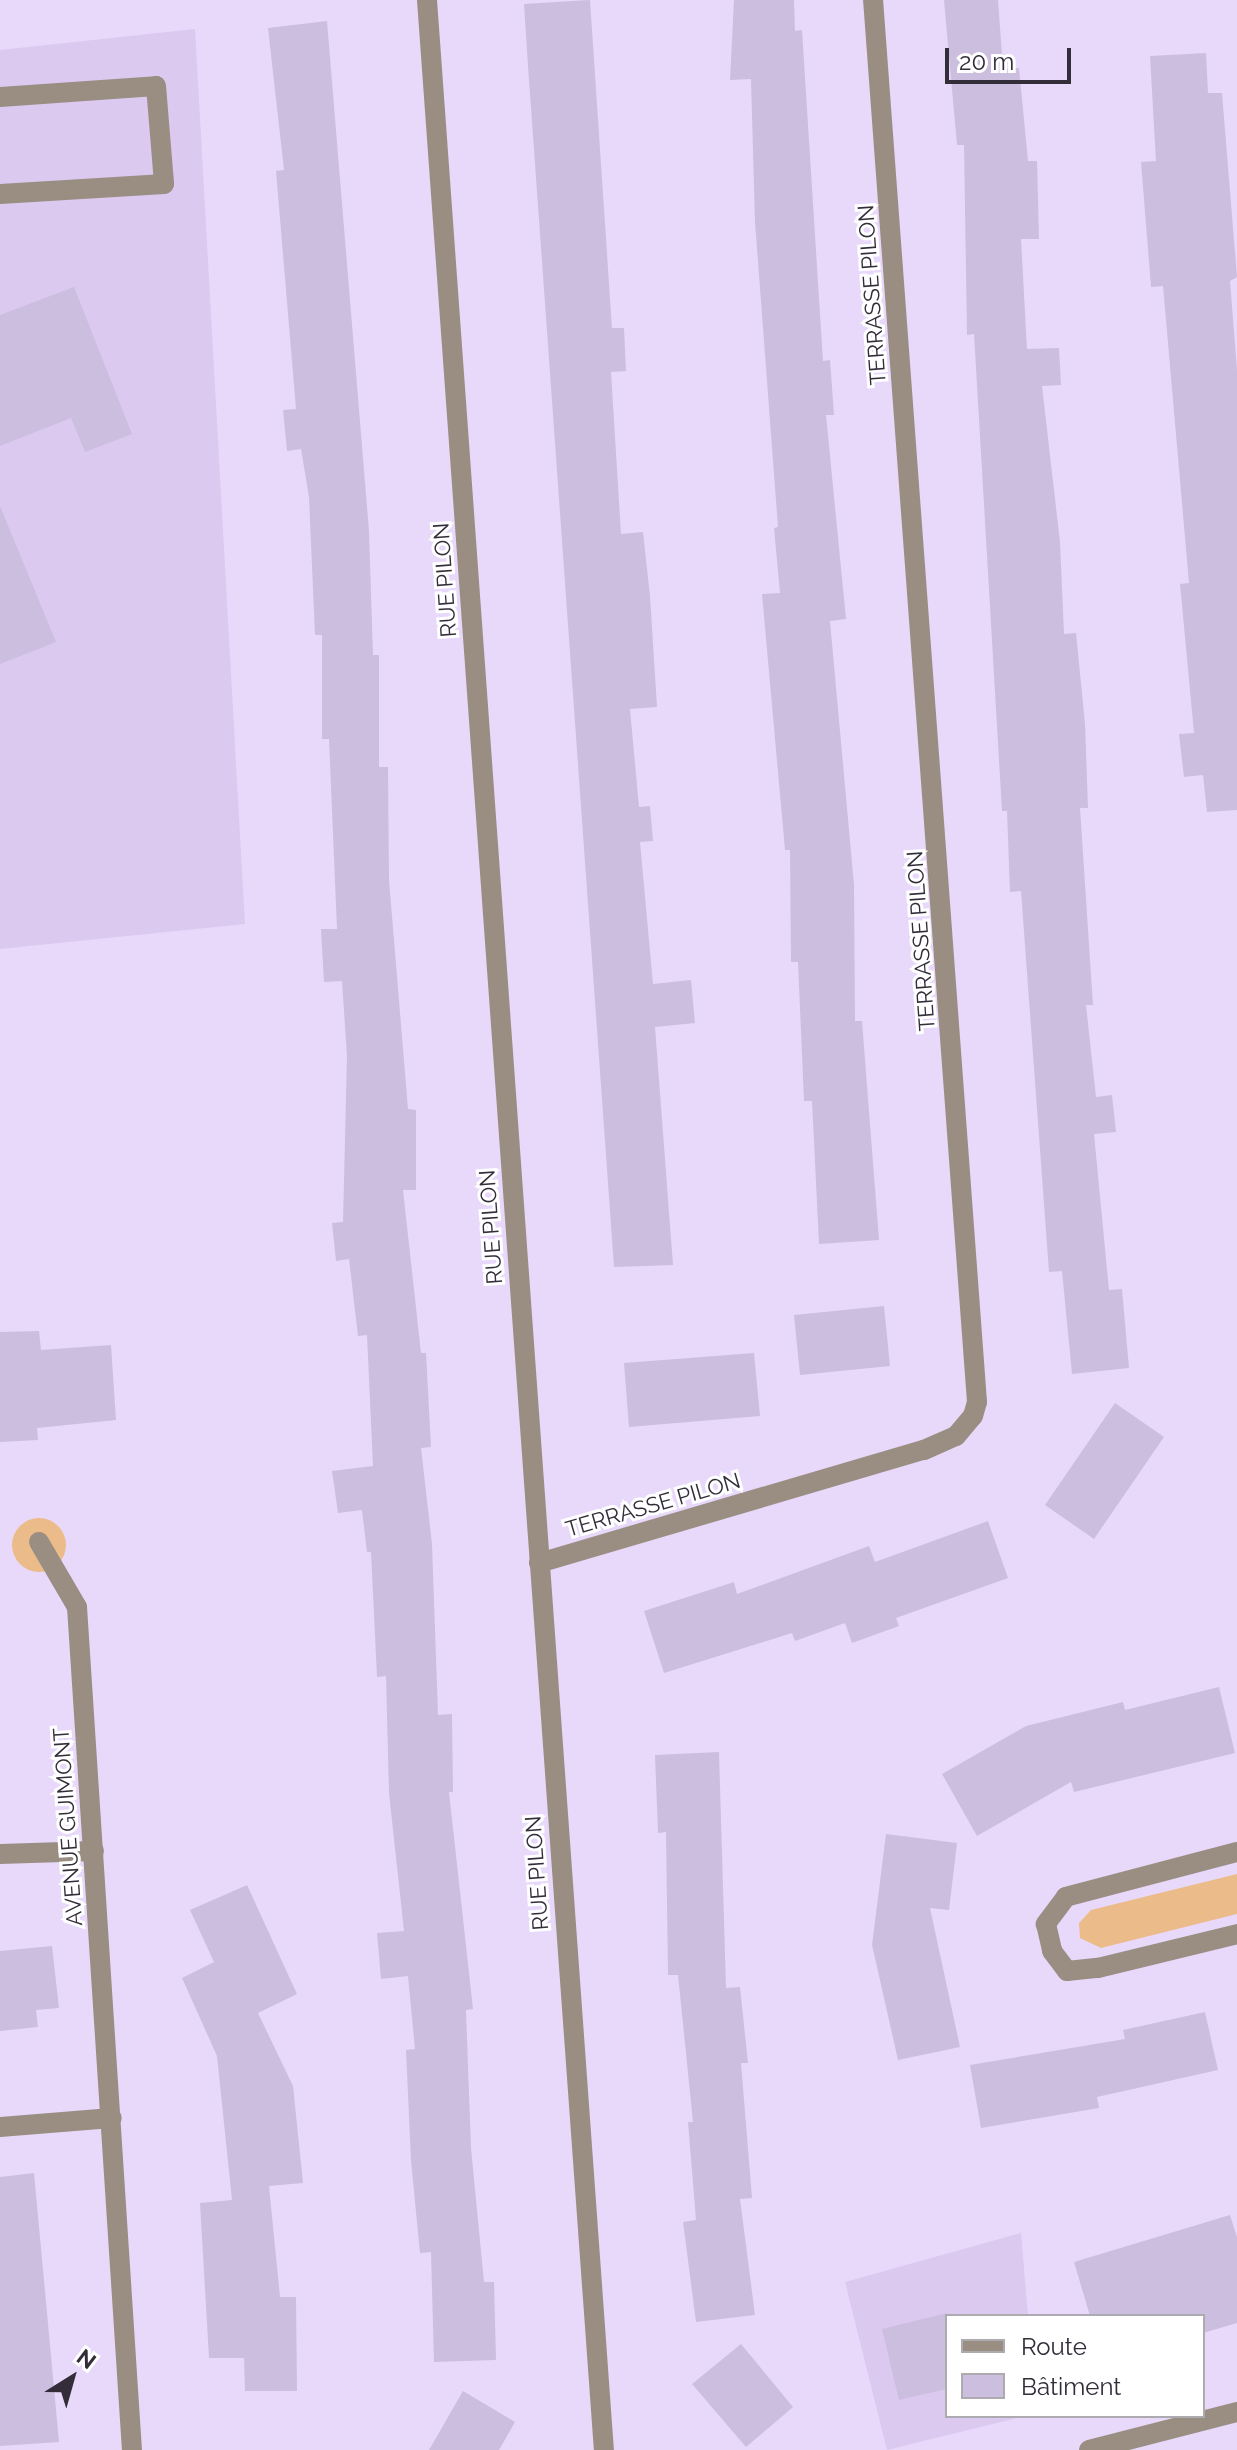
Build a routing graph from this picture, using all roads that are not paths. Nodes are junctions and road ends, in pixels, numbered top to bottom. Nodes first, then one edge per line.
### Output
1 (427, 0) edge
2 (873, 0) edge
3 (0, 97) edge
4 (0, 194) edge
5 (39, 1542) dead end
6 (539, 1563) junction
7 (94, 1851) junction
8 (1237, 1852) edge
9 (0, 1854) edge
10 (1237, 1934) edge
11 (112, 2118) junction
12 (0, 2127) edge
13 (1237, 2412) edge
14 (1154, 2442) edge
15 (132, 2450) edge
16 (604, 2450) edge
17 (1089, 2450) edge

1 - 6 street, RUE PILON
2 - 6 street, TERRASSE PILON
3 - 4 street
5 - 7 street, AVENUE GUIMONT
6 - 16 street, RUE PILON
7 - 9 street
7 - 11 street, AVENUE GUIMONT
8 - 10 street
11 - 12 street
11 - 15 street, AVENUE GUIMONT
13 - 14 street
14 - 17 street

